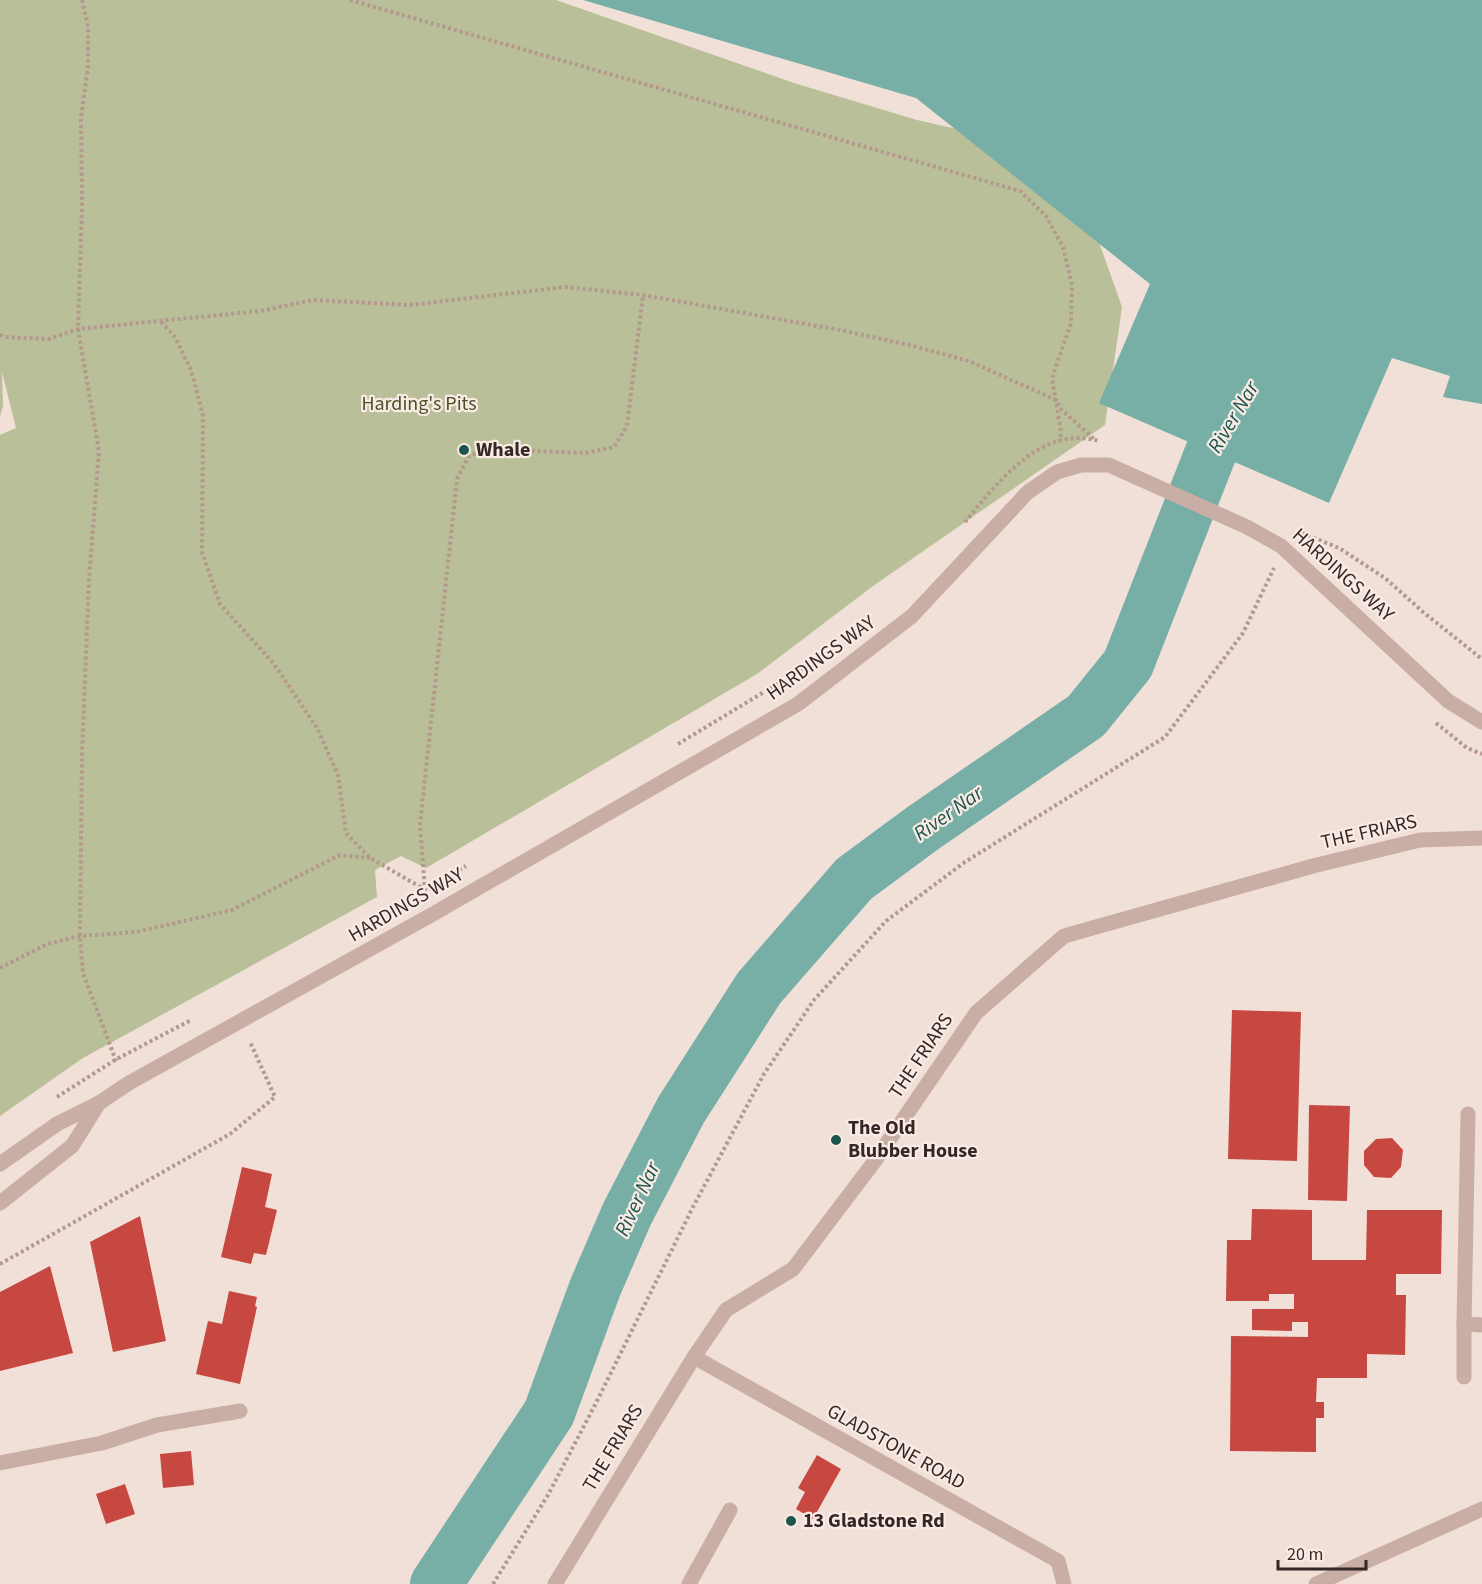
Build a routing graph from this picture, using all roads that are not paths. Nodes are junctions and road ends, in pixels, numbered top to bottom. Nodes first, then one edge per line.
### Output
1 (1482, 722) edge
2 (1482, 838) edge
3 (99, 1103) junction
4 (1468, 1114) dead end
5 (0, 1164) edge
6 (0, 1203) edge
7 (1464, 1324) junction
8 (1482, 1325) edge
9 (693, 1358) junction
10 (1464, 1377) dead end
11 (240, 1410) dead end
12 (0, 1463) edge
13 (1482, 1509) edge
14 (730, 1510) dead end
15 (555, 1584) edge
16 (689, 1584) edge
17 (1064, 1584) edge
18 (1316, 1584) edge

1 - 3 street, HARDINGS WAY
2 - 9 street, THE FRIARS
3 - 5 street, HARDINGS WAY
3 - 6 street, HARDINGS WAY
4 - 7 street
7 - 8 street
7 - 10 street
9 - 15 street, THE FRIARS
9 - 17 street, GLADSTONE ROAD
11 - 12 street
13 - 18 street
14 - 16 street

